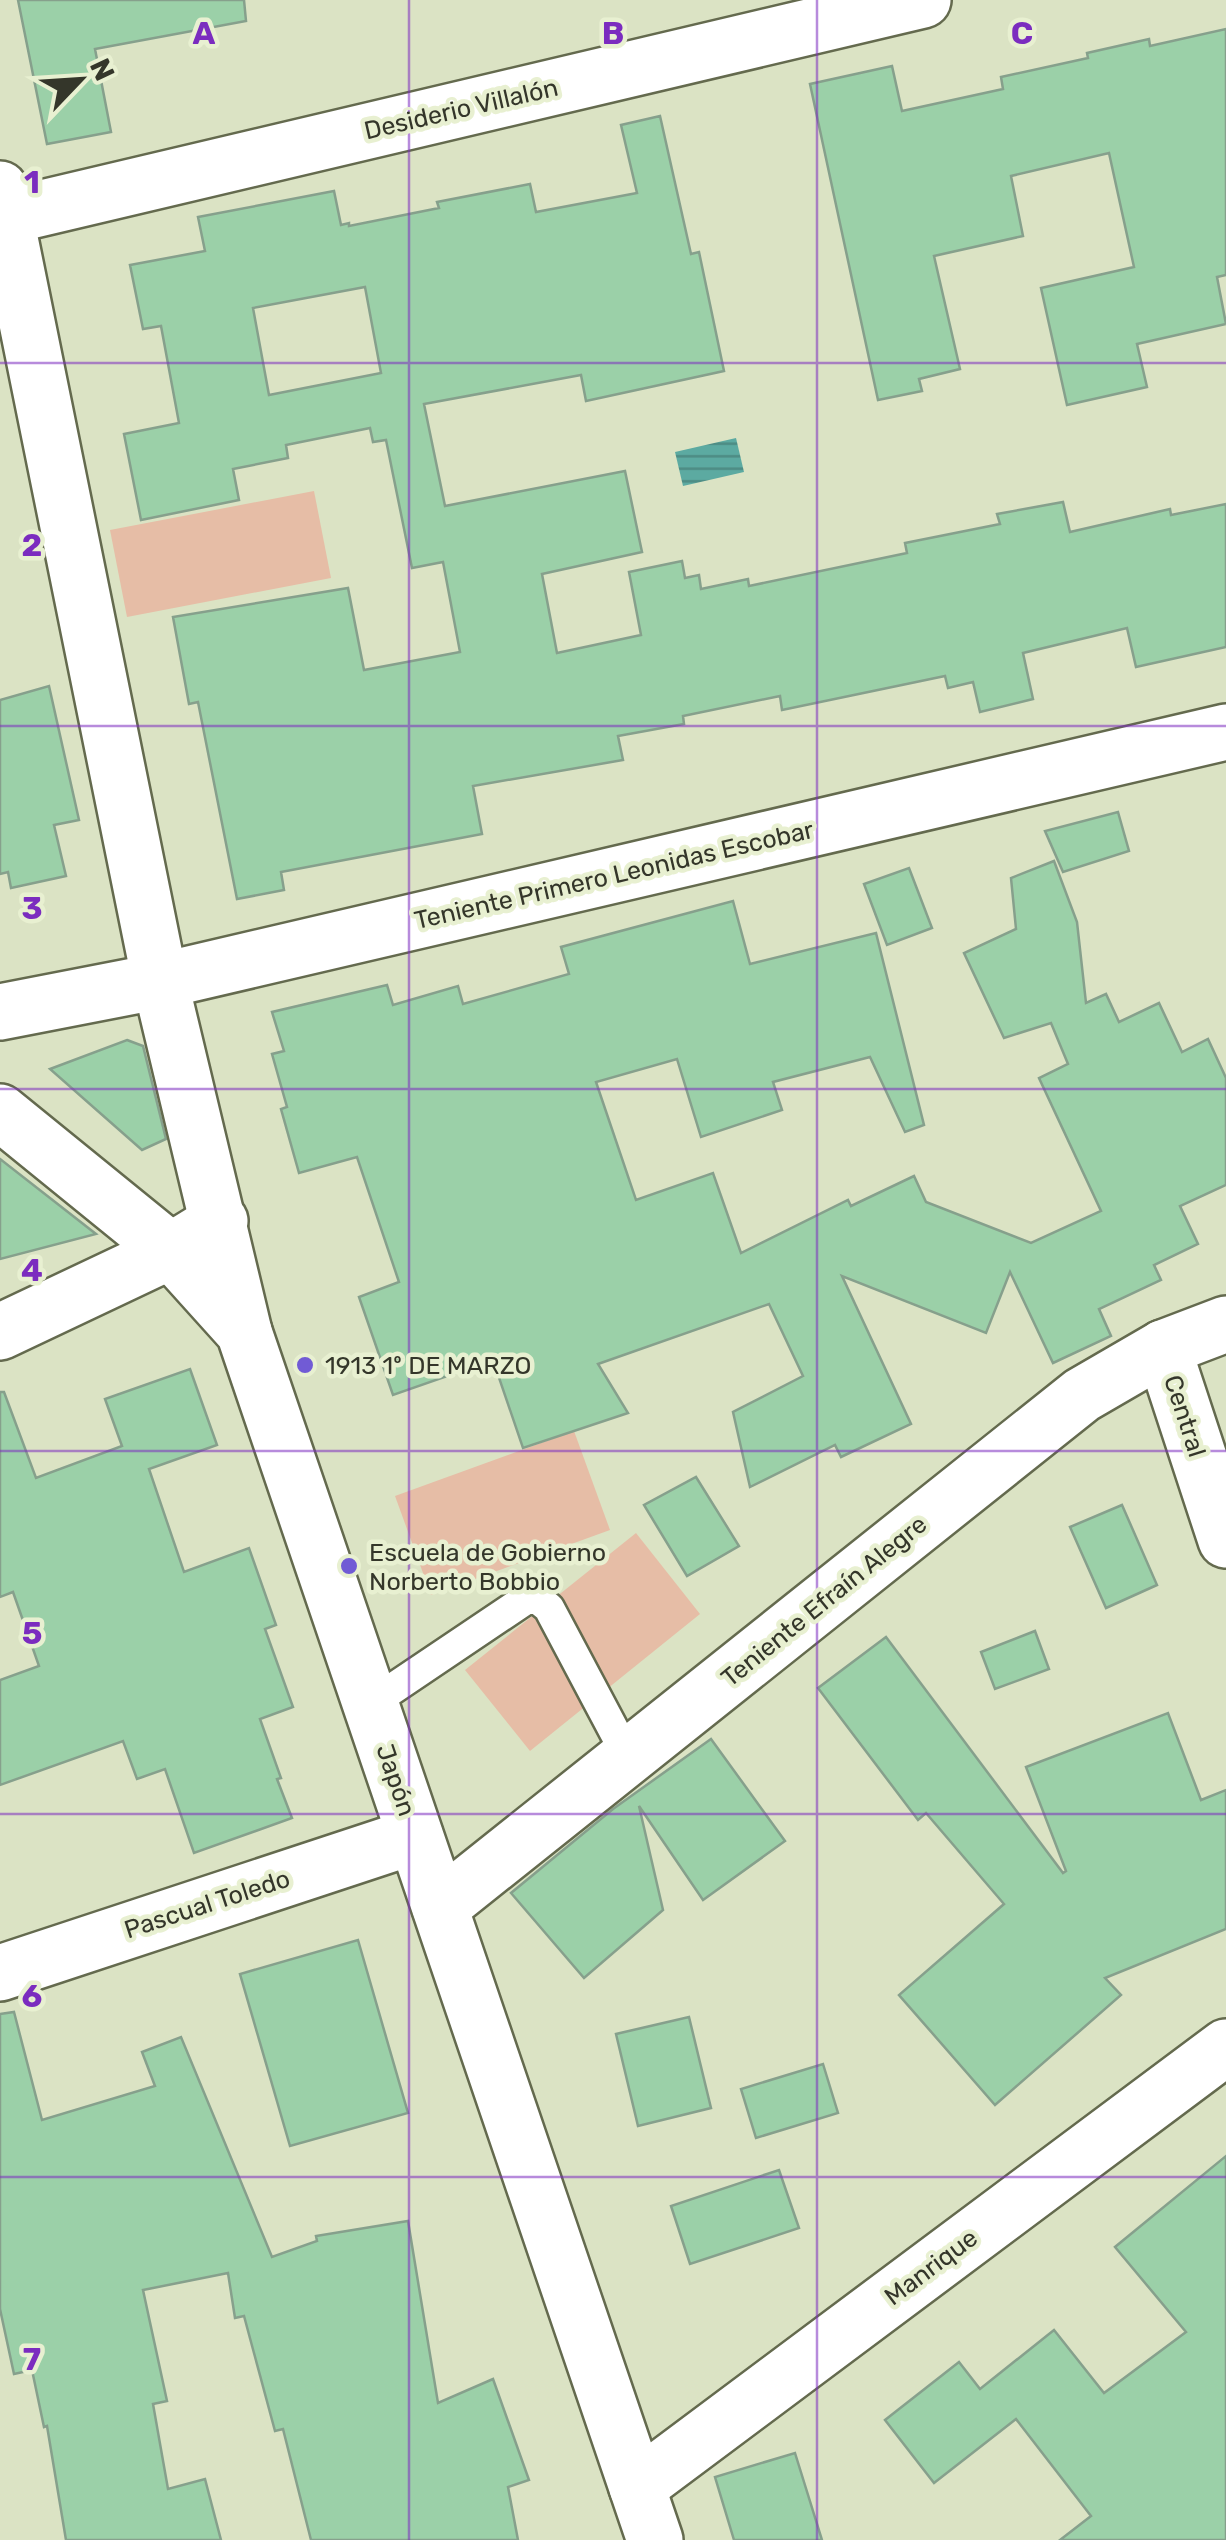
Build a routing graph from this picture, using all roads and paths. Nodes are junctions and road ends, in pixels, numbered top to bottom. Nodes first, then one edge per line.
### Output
1 (923, 0) edge
2 (2, 208) edge
3 (1226, 732) edge
4 (160, 981) junction
5 (0, 1012) edge
6 (0, 1112) edge
7 (220, 1221) junction
8 (171, 1252) junction
9 (1226, 1324) edge
10 (0, 1332) edge
11 (244, 1332) junction
12 (1164, 1348) junction
13 (1226, 1540) edge
14 (370, 1704) junction
15 (628, 1758) junction
16 (415, 1836) junction
17 (440, 1907) junction
18 (0, 1973) edge
19 (1226, 2047) edge
20 (637, 2487) junction
21 (655, 2540) edge

1 - 2 street, Desiderio Villalón
2 - 4 street
3 - 4 street, Teniente Primero Leonidas Escobar
4 - 5 street, Teniente Primero Leonidas Escobar
4 - 7 street
6 - 8 street, Japón
7 - 8 street
7 - 11 street
8 - 10 street
8 - 11 street, Japón
9 - 12 street, Teniente Efraín Alegre
11 - 14 street, Japón
12 - 13 street, Central
12 - 15 street, Teniente Efraín Alegre
14 - 15 lane
14 - 16 street, Japón
15 - 17 street, Teniente Efraín Alegre
16 - 17 street, Japón
16 - 18 street, Pascual Toledo
17 - 20 street, Japón
19 - 20 street, Manrique
20 - 21 street, Japón

